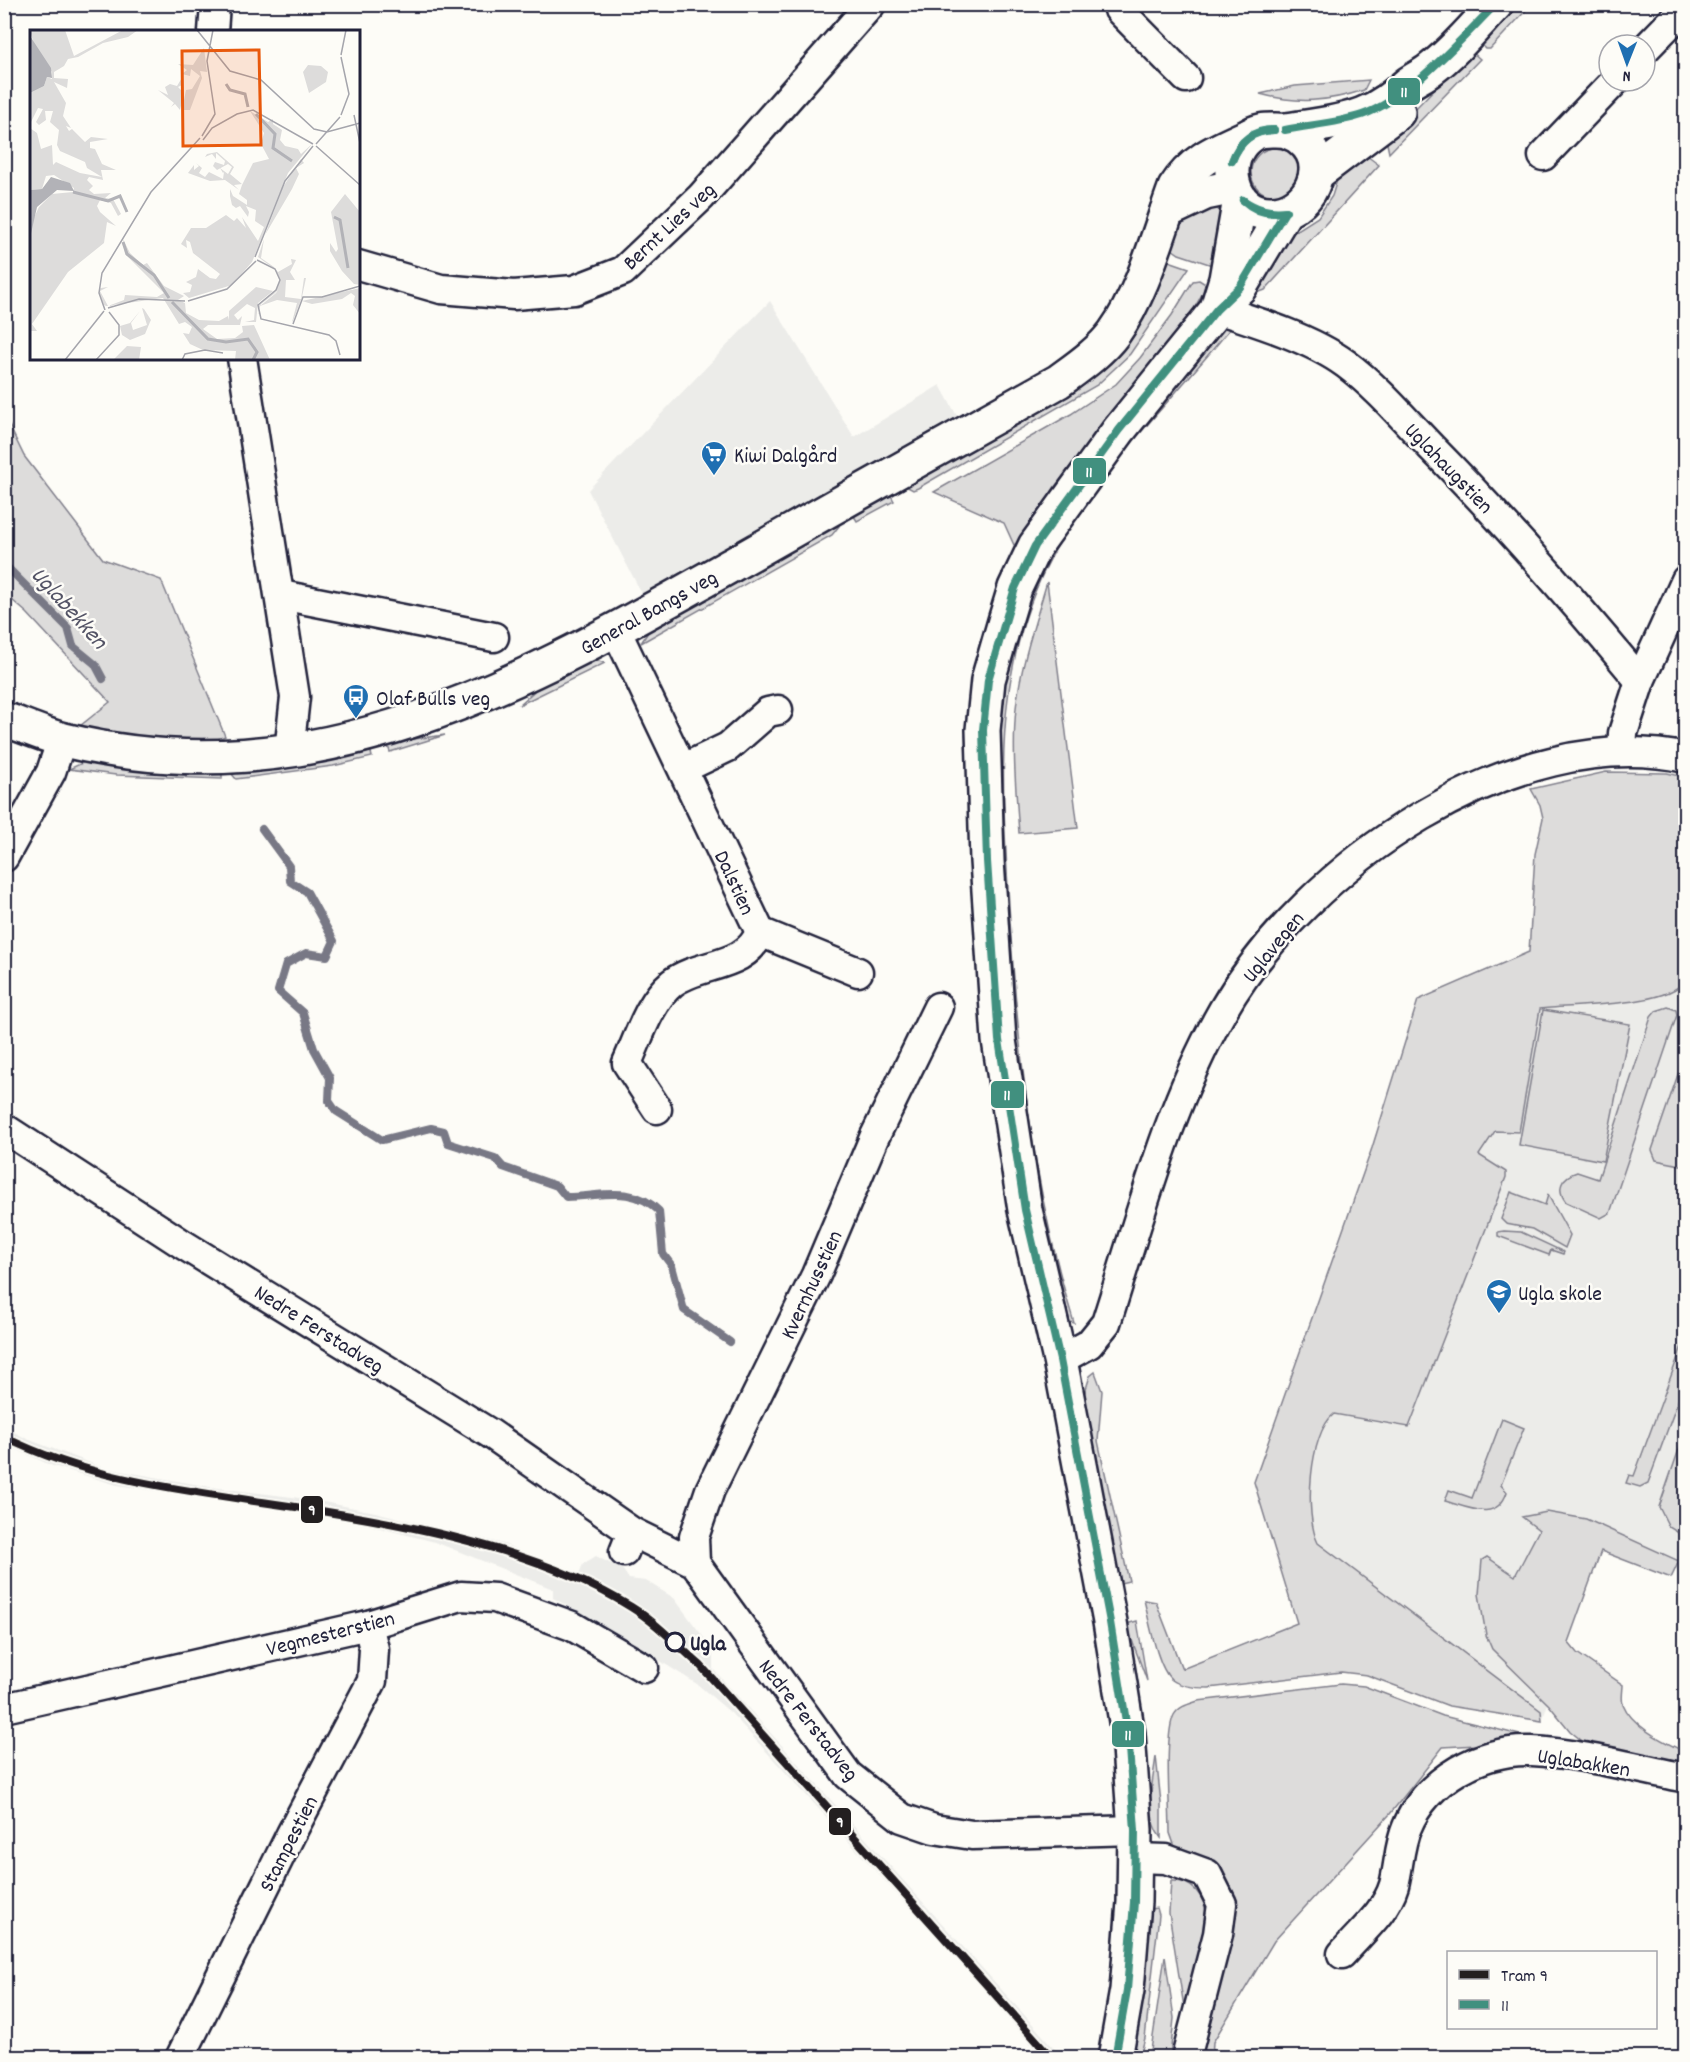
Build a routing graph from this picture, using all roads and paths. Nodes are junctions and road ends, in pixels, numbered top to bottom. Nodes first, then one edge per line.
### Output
1 (215, 4) edge
2 (871, 4) edge
3 (1122, 4) edge
4 (1496, 4) edge
5 (1686, 7) edge
6 (213, 30) edge
7 (1657, 37) edge
8 (1431, 69) junction
9 (1186, 78) dead end
10 (1603, 93) edge
11 (1285, 130) junction
12 (1249, 136) junction
13 (1543, 156) dead end
14 (1316, 174) junction
15 (1237, 193) junction
16 (1167, 211) junction
17 (1285, 212) junction
18 (360, 266) edge
19 (1217, 309) junction
20 (242, 360) edge
21 (1686, 580) edge
22 (281, 595) junction
23 (616, 630) junction
24 (494, 637) dead end
25 (1640, 681) junction
26 (778, 710) dead end
27 (4, 719) edge
28 (62, 739) junction
29 (1622, 750) junction
30 (289, 752) junction
31 (1686, 758) edge
32 (684, 768) junction
33 (4, 857) edge
34 (760, 932) junction
35 (858, 972) dead end
36 (938, 1007) dead end
37 (657, 1109) dead end
38 (4, 1128) edge
39 (1060, 1359) junction
40 (695, 1563) junction
41 (368, 1625) junction
42 (644, 1668) dead end
43 (4, 1708) edge
44 (1686, 1778) edge
45 (1135, 1844) junction
46 (1341, 1954) dead end
47 (180, 2058) edge
48 (1115, 2058) edge
49 (1186, 2058) edge

1 - 6 street
2 - 18 street, Bernt Lies veg
3 - 9 street
4 - 8 street
5 - 7 street
8 - 11 street
8 - 14 street
10 - 13 street
11 - 12 street
11 - 14 street
12 - 15 street
12 - 16 street, General Bangs veg
14 - 17 street
15 - 16 street
15 - 17 street
15 - 19 street
16 - 23 street, General Bangs veg
17 - 19 street
19 - 25 street, Uglahaugstien
19 - 39 street
20 - 22 street
21 - 25 street
22 - 24 street
22 - 30 street
23 - 30 street, General Bangs veg
23 - 32 street, Dalstien
25 - 29 street
26 - 32 street
27 - 28 street, General Bangs veg
28 - 30 street, General Bangs veg
28 - 33 street
29 - 31 street, Uglavegen
29 - 39 street, Uglavegen
32 - 34 street, Dalstien
34 - 35 street, Dalstien
34 - 37 street
36 - 40 street, Kvernhusstien
38 - 40 street, Nedre Ferstadveg
39 - 45 street
40 - 45 street, Nedre Ferstadveg
41 - 42 street, Vegmesterstien
41 - 43 street, Vegmesterstien
41 - 47 street, Stampestien
44 - 46 street, Uglabakken
45 - 48 street
45 - 49 street, Nedre Ferstadveg

